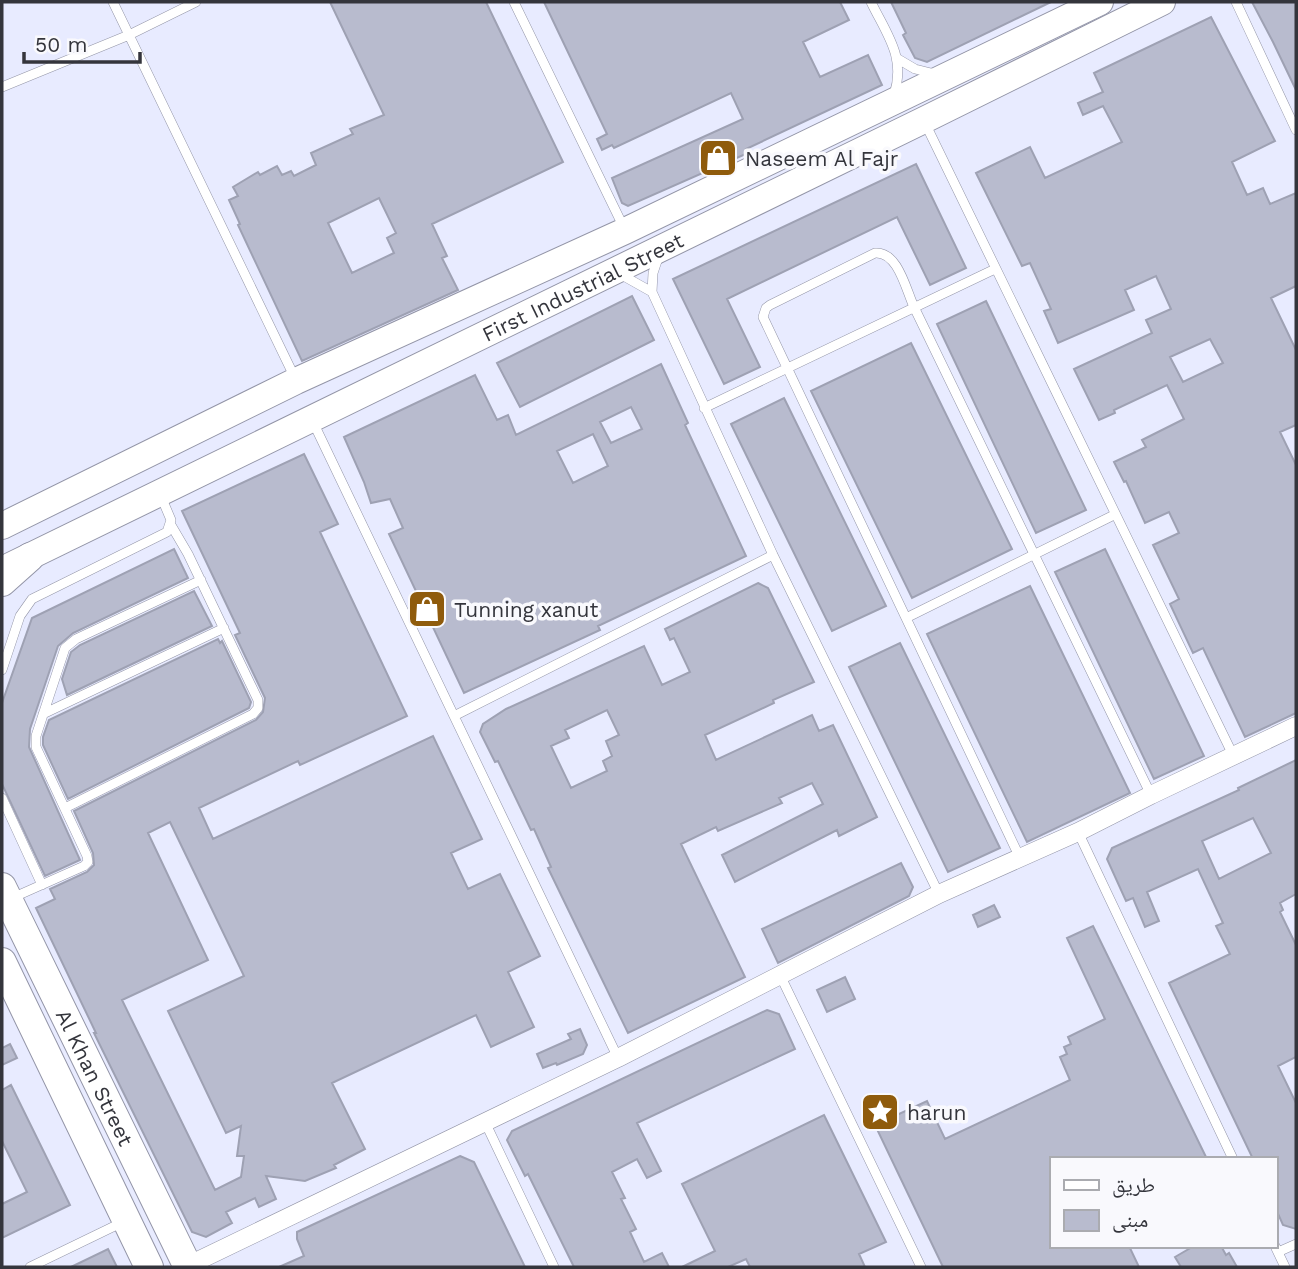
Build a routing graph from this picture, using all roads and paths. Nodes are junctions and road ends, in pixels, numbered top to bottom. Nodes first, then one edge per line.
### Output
1 (113, 2) edge
2 (196, 2) edge
3 (513, 2) edge
4 (871, 2) edge
5 (1097, 2) edge
6 (1161, 2) edge
7 (1236, 2) edge
8 (129, 35) junction
9 (898, 59) junction
10 (944, 75) junction
11 (2, 87) edge
12 (890, 102) junction
13 (924, 120) junction
14 (1296, 130) edge
15 (625, 230) junction
16 (665, 246) junction
17 (995, 269) junction
18 (612, 271) junction
19 (652, 292) junction
20 (914, 307) junction
21 (788, 368) junction
22 (296, 381) junction
23 (704, 408) junction
24 (311, 418) junction
25 (160, 493) junction
26 (1114, 515) junction
27 (171, 524) junction
28 (2, 526) edge
29 (1034, 554) junction
30 (773, 555) junction
31 (30, 557) junction
32 (2, 570) edge
33 (201, 580) junction
34 (2, 582) edge
35 (906, 618) junction
36 (224, 628) junction
37 (2, 670) edge
38 (43, 714) junction
39 (454, 716) junction
40 (1296, 726) edge
41 (1233, 755) junction
42 (1151, 795) junction
43 (2, 798) edge
44 (65, 808) junction
45 (1078, 832) junction
46 (1020, 858) junction
47 (42, 885) junction
48 (5, 893) edge
49 (939, 894) junction
50 (2, 962) edge
51 (780, 975) junction
52 (618, 1058) junction
53 (485, 1122) junction
54 (1232, 1157) edge
55 (126, 1221) junction
56 (1296, 1244) edge
57 (1276, 1249) edge
58 (187, 1266) edge
59 (30, 1267) edge
60 (149, 1267) edge
61 (554, 1267) edge
62 (921, 1267) edge
63 (1285, 1267) edge

1 - 8 lane
2 - 8 lane
3 - 15 lane
4 - 9 lane
5 - 10 main road, First Industrial Street
6 - 13 main road, First Industrial Street
7 - 14 lane
8 - 11 lane
8 - 22 lane
9 - 10 lane
9 - 12 lane
10 - 12 main road, First Industrial Street
12 - 15 main road, First Industrial Street
13 - 16 main road, First Industrial Street
13 - 17 lane
15 - 22 main road, First Industrial Street
16 - 18 main road, First Industrial Street
16 - 19 lane
17 - 20 lane
17 - 26 lane
18 - 19 lane
18 - 24 main road, First Industrial Street
19 - 23 lane
20 - 21 lane
20 - 21 lane
20 - 29 lane
21 - 23 lane
21 - 35 lane
22 - 28 main road, First Industrial Street
23 - 30 lane
24 - 25 main road, First Industrial Street
24 - 39 lane
25 - 27 lane
25 - 31 main road, First Industrial Street
26 - 29 lane
26 - 41 lane
27 - 33 lane
27 - 37 lane
29 - 35 lane
29 - 42 lane
30 - 39 lane
30 - 49 lane
31 - 32 main road, First Industrial Street
31 - 34 main road
33 - 36 lane
33 - 38 lane
35 - 46 lane
36 - 38 lane
36 - 44 lane
38 - 44 lane
39 - 52 lane
40 - 41 street
41 - 42 street
42 - 45 street
43 - 47 lane
44 - 47 lane
45 - 46 street
45 - 54 lane
46 - 49 street
47 - 48 lane
48 - 58 main road, Al Khan Street
49 - 51 street
50 - 55 main road, Al Khan Street
51 - 52 street
51 - 62 lane
52 - 53 street
53 - 58 street
53 - 61 lane
55 - 59 lane
55 - 60 main road, Al Khan Street
56 - 57 lane
57 - 63 lane

